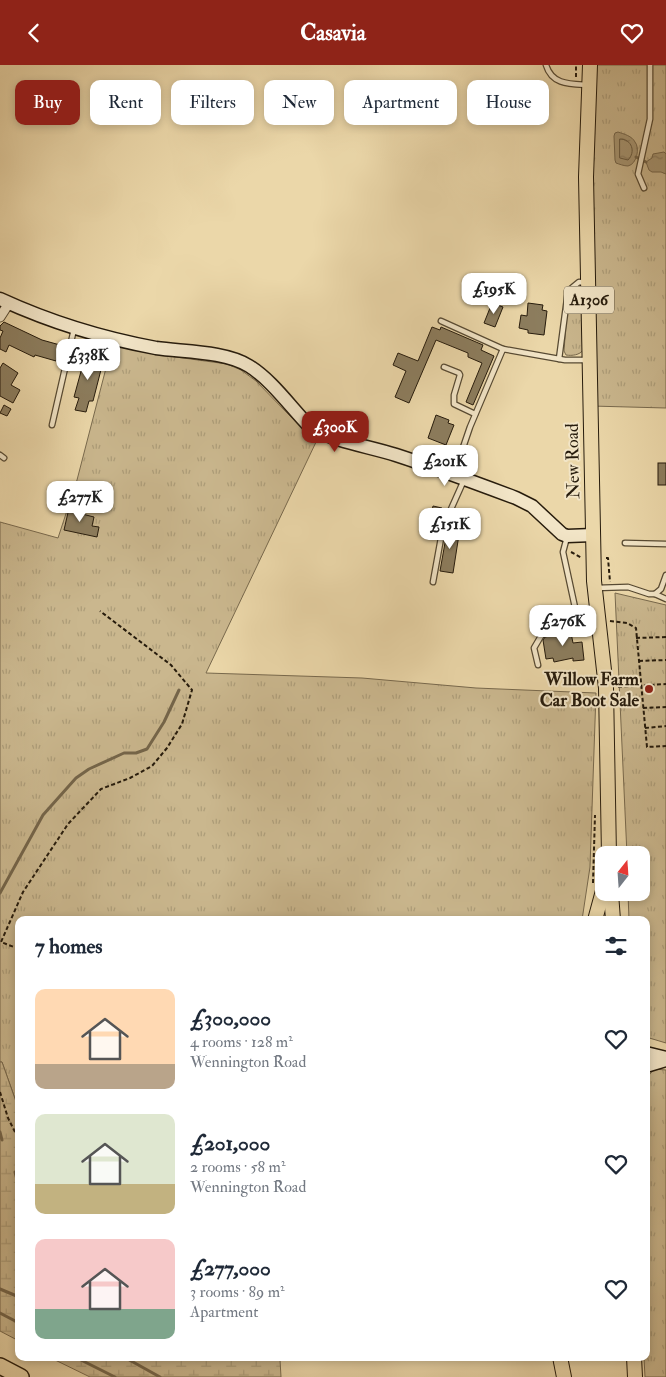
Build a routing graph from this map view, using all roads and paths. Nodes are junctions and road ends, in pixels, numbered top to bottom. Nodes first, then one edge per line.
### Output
1 (546, 65) edge
2 (576, 65) edge
3 (590, 65) edge
4 (650, 65) edge
5 (576, 74) dead end
6 (590, 85) junction
7 (644, 188) dead end
8 (588, 283) junction
9 (4, 301) edge
10 (0, 317) edge
11 (440, 321) dead end
12 (74, 328) junction
13 (502, 349) junction
14 (559, 359) junction
15 (590, 361) junction
16 (444, 367) dead end
17 (475, 413) junction
18 (52, 425) dead end
19 (459, 477) junction
20 (593, 535) junction
21 (566, 542) junction
22 (625, 543) dead end
23 (666, 544) edge
24 (604, 558) dead end
25 (587, 559) dead end
26 (666, 575) edge
27 (432, 582) dead end
28 (610, 587) junction
29 (594, 588) junction
30 (655, 594) junction
31 (666, 599) edge
32 (100, 611) dead end
33 (598, 620) junction
34 (666, 637) edge
35 (636, 638) junction
36 (666, 660) edge
37 (639, 661) junction
38 (538, 665) dead end
39 (666, 684) edge
40 (641, 686) junction
41 (606, 688) junction
42 (666, 707) edge
43 (643, 708) junction
44 (666, 726) edge
45 (645, 728) junction
46 (666, 747) edge
47 (596, 807) dead end
48 (597, 846) edge
49 (609, 846) edge
50 (597, 901) edge
51 (612, 901) edge
52 (595, 916) edge
53 (613, 916) edge
54 (0, 942) edge
55 (15, 948) edge
56 (650, 1054) edge
57 (666, 1059) edge
58 (650, 1065) edge
59 (0, 1092) edge
60 (15, 1132) edge
61 (561, 1361) edge
62 (634, 1361) edge
63 (10, 1372) edge
64 (26, 1377) edge
65 (564, 1377) edge
66 (636, 1377) edge

1 - 6 lane
2 - 5 path
3 - 6 main road, New Road / A1306
4 - 7 lane
6 - 8 main road, New Road / A1306
8 - 14 lane
8 - 15 main road, New Road / A1306
9 - 10 street
9 - 12 main road
11 - 13 lane
12 - 18 lane
12 - 19 main road
13 - 14 lane
13 - 17 lane
14 - 15 lane
15 - 20 main road, New Road / A1306
16 - 17 lane
17 - 19 lane
19 - 21 main road
19 - 27 lane
20 - 21 main road
20 - 29 main road, New Road / A1306
21 - 25 path
21 - 38 lane
22 - 23 lane
24 - 28 path
26 - 30 lane
28 - 29 lane
28 - 30 lane
29 - 33 main road, New Road / A1306
30 - 31 lane
32 - 54 path
33 - 35 path
33 - 41 main road, New Road / A1306
34 - 35 path
35 - 37 path
36 - 37 path
37 - 40 path
39 - 40 path
40 - 41 path
40 - 43 path
41 - 49 main road, New Road / A1306
42 - 43 path
43 - 45 path
44 - 45 path
45 - 46 path
47 - 48 path
50 - 52 main road
51 - 53 main road
54 - 55 path
56 - 57 main road
57 - 58 main road
59 - 60 path
61 - 65 main road
62 - 66 main road
63 - 64 highway

